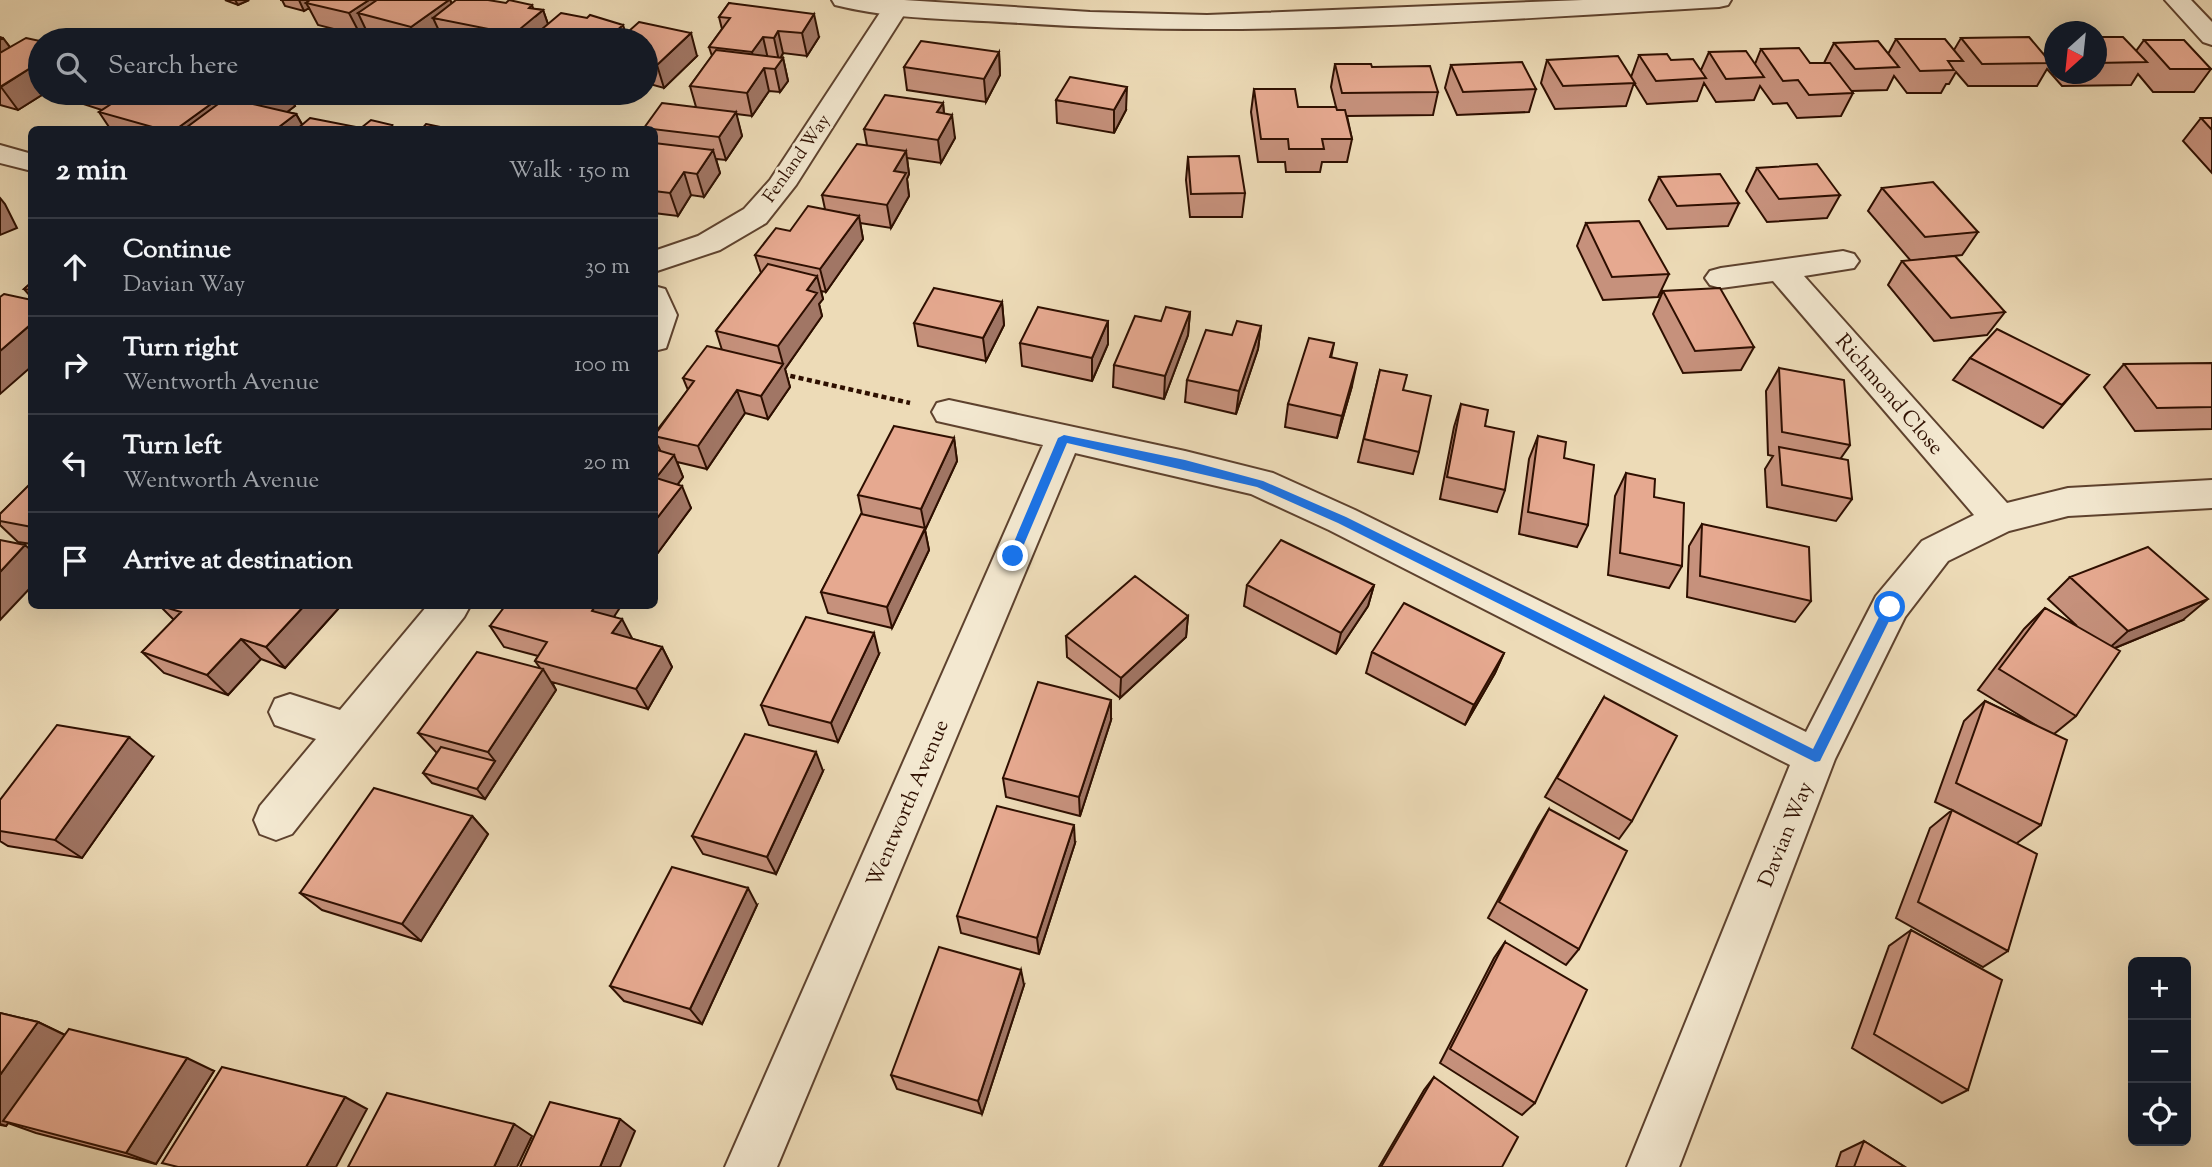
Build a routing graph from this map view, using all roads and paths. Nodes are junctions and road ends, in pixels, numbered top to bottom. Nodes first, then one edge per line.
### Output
1 (844, 0) edge
2 (1719, 0) edge
3 (2177, 0) edge
4 (896, 7) junction
5 (2212, 37) edge
6 (0, 154) edge
7 (28, 162) edge
8 (658, 261) edge
9 (1843, 261) dead end
10 (1780, 269) junction
11 (1721, 278) dead end
12 (658, 307) edge
13 (658, 326) edge
14 (775, 372) edge
15 (949, 412) joint
16 (1064, 438) junction
17 (2212, 494) edge
18 (1999, 519) junction
19 (448, 609) edge
20 (290, 712) dead end
21 (348, 732) junction
22 (1815, 757) junction
23 (276, 820) dead end
24 (751, 1167) edge
25 (1653, 1167) edge

1 - 4 street
2 - 4 street
3 - 5 street
4 - 8 street, Fenland Way
6 - 7 street
9 - 10 street
10 - 11 street
10 - 18 street, Richmond Close
12 - 13 street
14 - 15 path
15 - 16 street
16 - 22 street
16 - 24 street, Wentworth Avenue
17 - 18 street, Davian Way
18 - 22 street, Davian Way
19 - 21 street
20 - 21 street
21 - 23 street
22 - 25 street, Davian Way

